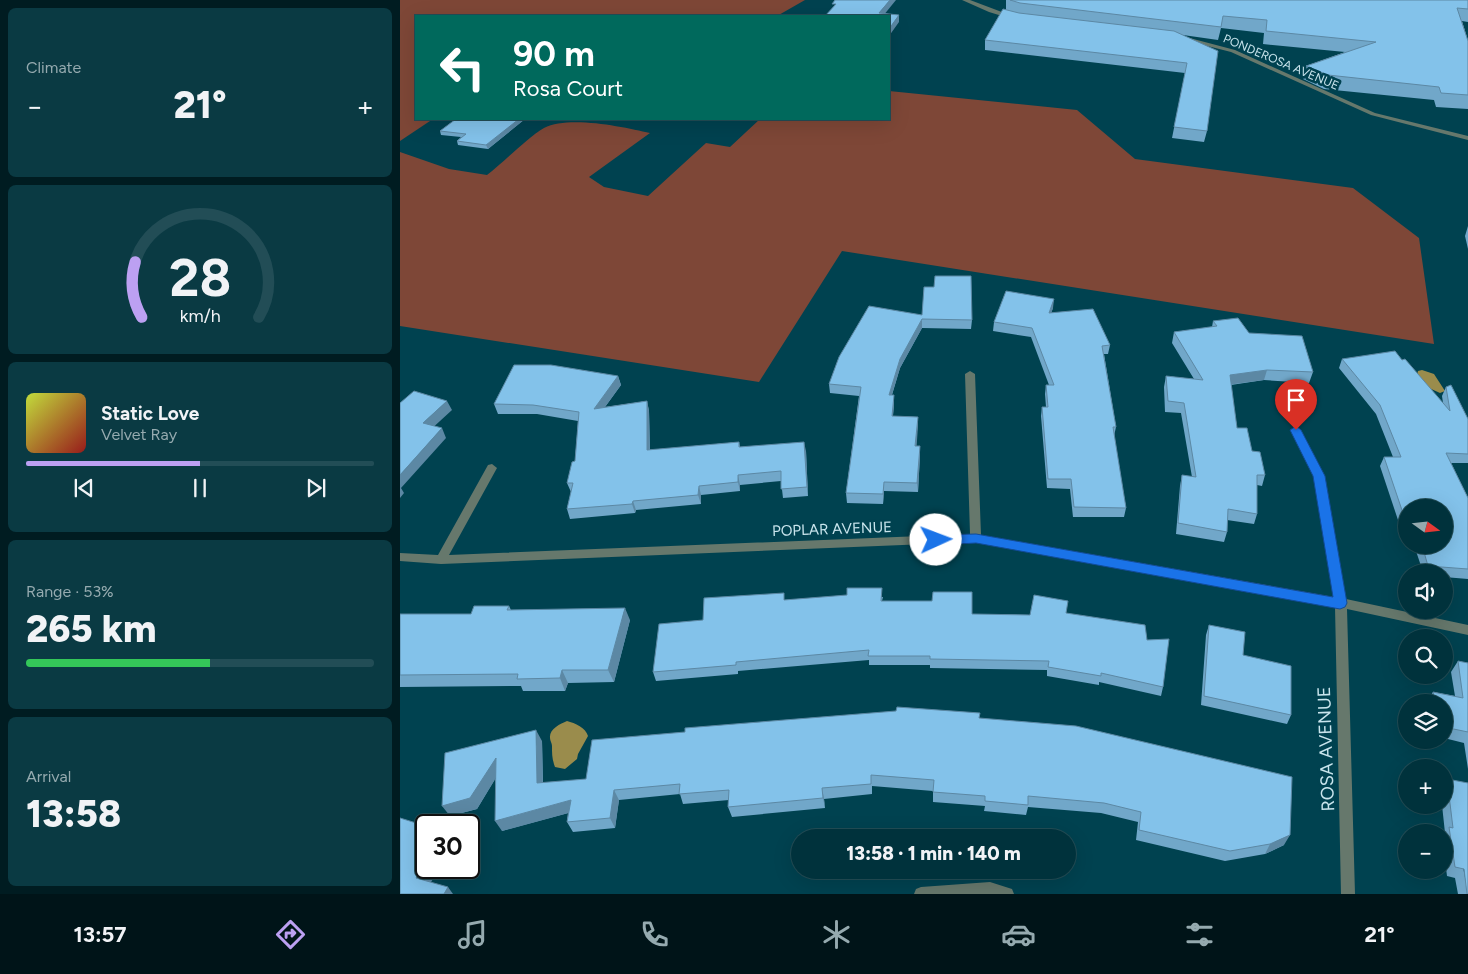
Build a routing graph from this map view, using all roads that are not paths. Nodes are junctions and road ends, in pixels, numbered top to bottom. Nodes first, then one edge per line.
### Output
1 (965, 0) edge
2 (1019, 19) edge
3 (1174, 37) edge
4 (1468, 138) edge
5 (970, 374) dead end
6 (1296, 430) dead end
7 (492, 468) dead end
8 (976, 538) junction
9 (400, 557) edge
10 (441, 560) junction
11 (1340, 603) junction
12 (1468, 630) edge
13 (921, 894) edge
14 (1007, 894) edge
15 (1348, 894) edge

1 - 2 street
3 - 4 street, PONDEROSA AVENUE
5 - 8 street
6 - 11 street, ROSA AVENUE
7 - 10 street
8 - 10 street, POPLAR AVENUE
8 - 11 street, POPLAR AVENUE
9 - 10 street, POPLAR AVENUE
11 - 12 street, POPLAR AVENUE
11 - 15 street, ROSA AVENUE
13 - 14 street

